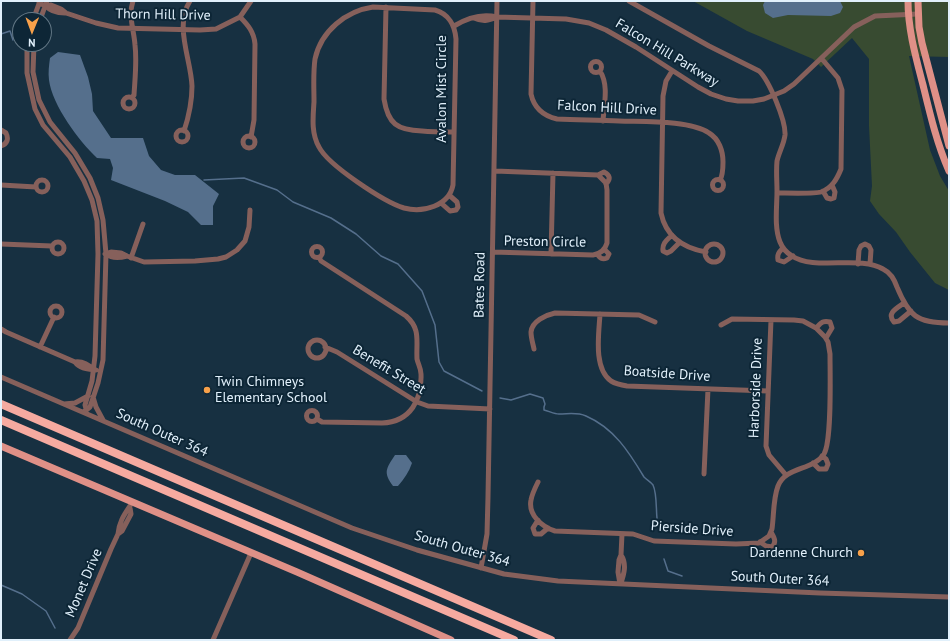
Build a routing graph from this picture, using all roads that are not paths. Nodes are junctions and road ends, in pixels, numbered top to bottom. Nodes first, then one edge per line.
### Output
1 (132, 1) edge
2 (190, 1) edge
3 (251, 1) edge
4 (497, 1) edge
5 (533, 1) edge
6 (629, 1) edge
7 (908, 1) edge
8 (918, 1) edge
9 (39, 2) edge
10 (46, 4) edge
11 (386, 7) junction
12 (36, 12) edge
13 (918, 14) junction
14 (908, 15) junction
15 (240, 17) junction
16 (497, 17) junction
17 (532, 19) junction
18 (454, 26) junction
19 (132, 28) junction
20 (183, 30) junction
21 (27, 52) edge
22 (34, 52) edge
23 (822, 59) junction
24 (600, 71) dead end
25 (672, 71) junction
26 (773, 96) junction
27 (132, 98) dead end
28 (603, 121) junction
29 (663, 122) junction
30 (1, 130) edge
31 (184, 131) dead end
32 (454, 132) junction
33 (251, 137) dead end
34 (1, 146) edge
35 (949, 146) edge
36 (495, 171) junction
37 (949, 171) edge
38 (553, 173) junction
39 (720, 180) dead end
40 (1, 185) edge
41 (832, 185) junction
42 (36, 187) dead end
43 (823, 191) junction
44 (777, 193) junction
45 (449, 195) junction
46 (441, 203) junction
47 (250, 210) dead end
48 (142, 224) dead end
49 (672, 235) junction
50 (680, 242) junction
51 (1, 244) edge
52 (52, 246) dead end
53 (783, 248) junction
54 (604, 249) junction
55 (493, 252) junction
56 (706, 252) dead end
57 (98, 254) junction
58 (106, 254) junction
59 (552, 254) junction
60 (597, 254) junction
61 (793, 256) junction
62 (129, 257) junction
63 (319, 257) dead end
64 (858, 264) junction
65 (870, 264) junction
66 (904, 303) junction
67 (911, 312) junction
68 (600, 314) junction
69 (54, 317) dead end
70 (771, 320) junction
71 (655, 322) dead end
72 (949, 323) edge
73 (721, 325) dead end
74 (816, 328) junction
75 (1, 329) edge
76 (826, 338) junction
77 (40, 347) junction
78 (325, 347) dead end
79 (534, 349) dead end
80 (94, 370) junction
81 (100, 371) junction
82 (1, 377) edge
83 (708, 389) junction
84 (768, 391) junction
85 (90, 397) junction
86 (417, 402) junction
87 (1, 404) edge
88 (64, 404) junction
89 (490, 409) junction
90 (85, 411) junction
91 (317, 419) dead end
92 (1, 420) edge
93 (103, 420) junction
94 (1, 446) edge
95 (822, 456) junction
96 (813, 463) junction
97 (704, 474) dead end
98 (786, 475) junction
99 (538, 482) dead end
100 (130, 505) junction
101 (538, 520) junction
102 (548, 528) junction
103 (771, 532) junction
104 (622, 534) junction
105 (760, 542) junction
106 (251, 553) junction
107 (481, 568) junction
108 (620, 584) junction
109 (949, 597) edge
110 (70, 640) edge
111 (213, 640) edge
112 (451, 640) edge
113 (514, 640) edge
114 (551, 640) edge

1 - 19 street
2 - 20 street
3 - 15 street, Thorn Hill Drive
4 - 16 street, Bates Road
5 - 17 street, Falcon Hill Drive
6 - 26 street
7 - 14 main road
8 - 13 main road
9 - 10 street, Thorn Hill Drive
9 - 12 street
10 - 19 street, Thorn Hill Drive
11 - 18 street, Avalon Mist Circle
11 - 32 street
11 - 46 street, Avalon Mist Circle
13 - 14 street, Falcon Hill Parkway
13 - 35 main road
14 - 23 street, Falcon Hill Parkway
14 - 37 main road
15 - 20 street, Thorn Hill Drive
15 - 33 street
16 - 17 street, Falcon Hill Parkway
16 - 18 street, Falcon Hill Parkway
16 - 36 street, Bates Road
17 - 25 street, Falcon Hill Parkway
17 - 28 street, Falcon Hill Drive
18 - 32 street, Avalon Mist Circle
19 - 20 street, Thorn Hill Drive
19 - 27 street
20 - 31 street
21 - 57 street
22 - 58 street
23 - 26 street, Falcon Hill Parkway
23 - 41 street
24 - 28 street
25 - 26 street, Falcon Hill Parkway
25 - 29 street
26 - 44 street
28 - 29 street, Falcon Hill Drive
29 - 39 street, Falcon Hill Drive
29 - 49 street
30 - 34 street
32 - 45 street, Avalon Mist Circle
36 - 38 street, Preston Circle
36 - 55 street, Bates Road
38 - 54 street, Preston Circle
38 - 59 street
40 - 42 street
41 - 43 street
41 - 43 street
43 - 44 street
44 - 53 street
45 - 46 street, Avalon Mist Circle
45 - 46 street
47 - 62 street
48 - 62 street
49 - 50 street
49 - 50 street
50 - 56 street
51 - 52 street
53 - 61 street
53 - 61 street
54 - 60 street, Preston Circle
54 - 60 street, Preston Circle
55 - 59 street, Preston Circle
55 - 89 street, Bates Road
57 - 58 street
57 - 80 street
58 - 62 street
58 - 81 street
59 - 60 street, Preston Circle
61 - 64 street
63 - 86 street
64 - 65 street
64 - 65 street
65 - 66 street
66 - 67 street
66 - 67 street
67 - 72 street
68 - 71 street
68 - 79 street
68 - 83 street, Boatside Drive
69 - 77 street
70 - 73 street
70 - 74 street
70 - 84 street, Harborside Drive
74 - 76 street
74 - 76 street
75 - 77 street
76 - 95 street
77 - 80 street
78 - 86 street, Benefit Street
80 - 81 street
80 - 85 street
81 - 85 street
82 - 88 street, South Outer 364
83 - 84 street, Boatside Drive
83 - 97 street
84 - 98 street, Harborside Drive
85 - 88 street
85 - 90 street
85 - 93 street
86 - 89 street, Benefit Street
86 - 91 street
87 - 114 highway
88 - 90 street, South Outer 364
89 - 107 street, Bates Road
90 - 93 street, South Outer 364
92 - 113 highway
93 - 107 street, South Outer 364
94 - 100 main road
95 - 96 street
95 - 96 street
96 - 98 street
98 - 103 street, Pierside Drive
99 - 101 street, Pierside Drive
100 - 106 main road
100 - 110 street, Monet Drive
101 - 102 street, Pierside Drive
101 - 102 street, Pierside Drive
102 - 104 street, Pierside Drive
103 - 105 street
103 - 105 street, Pierside Drive
104 - 105 street, Pierside Drive
104 - 108 street
106 - 111 street
106 - 112 main road
107 - 108 street, South Outer 364
108 - 109 street, South Outer 364

